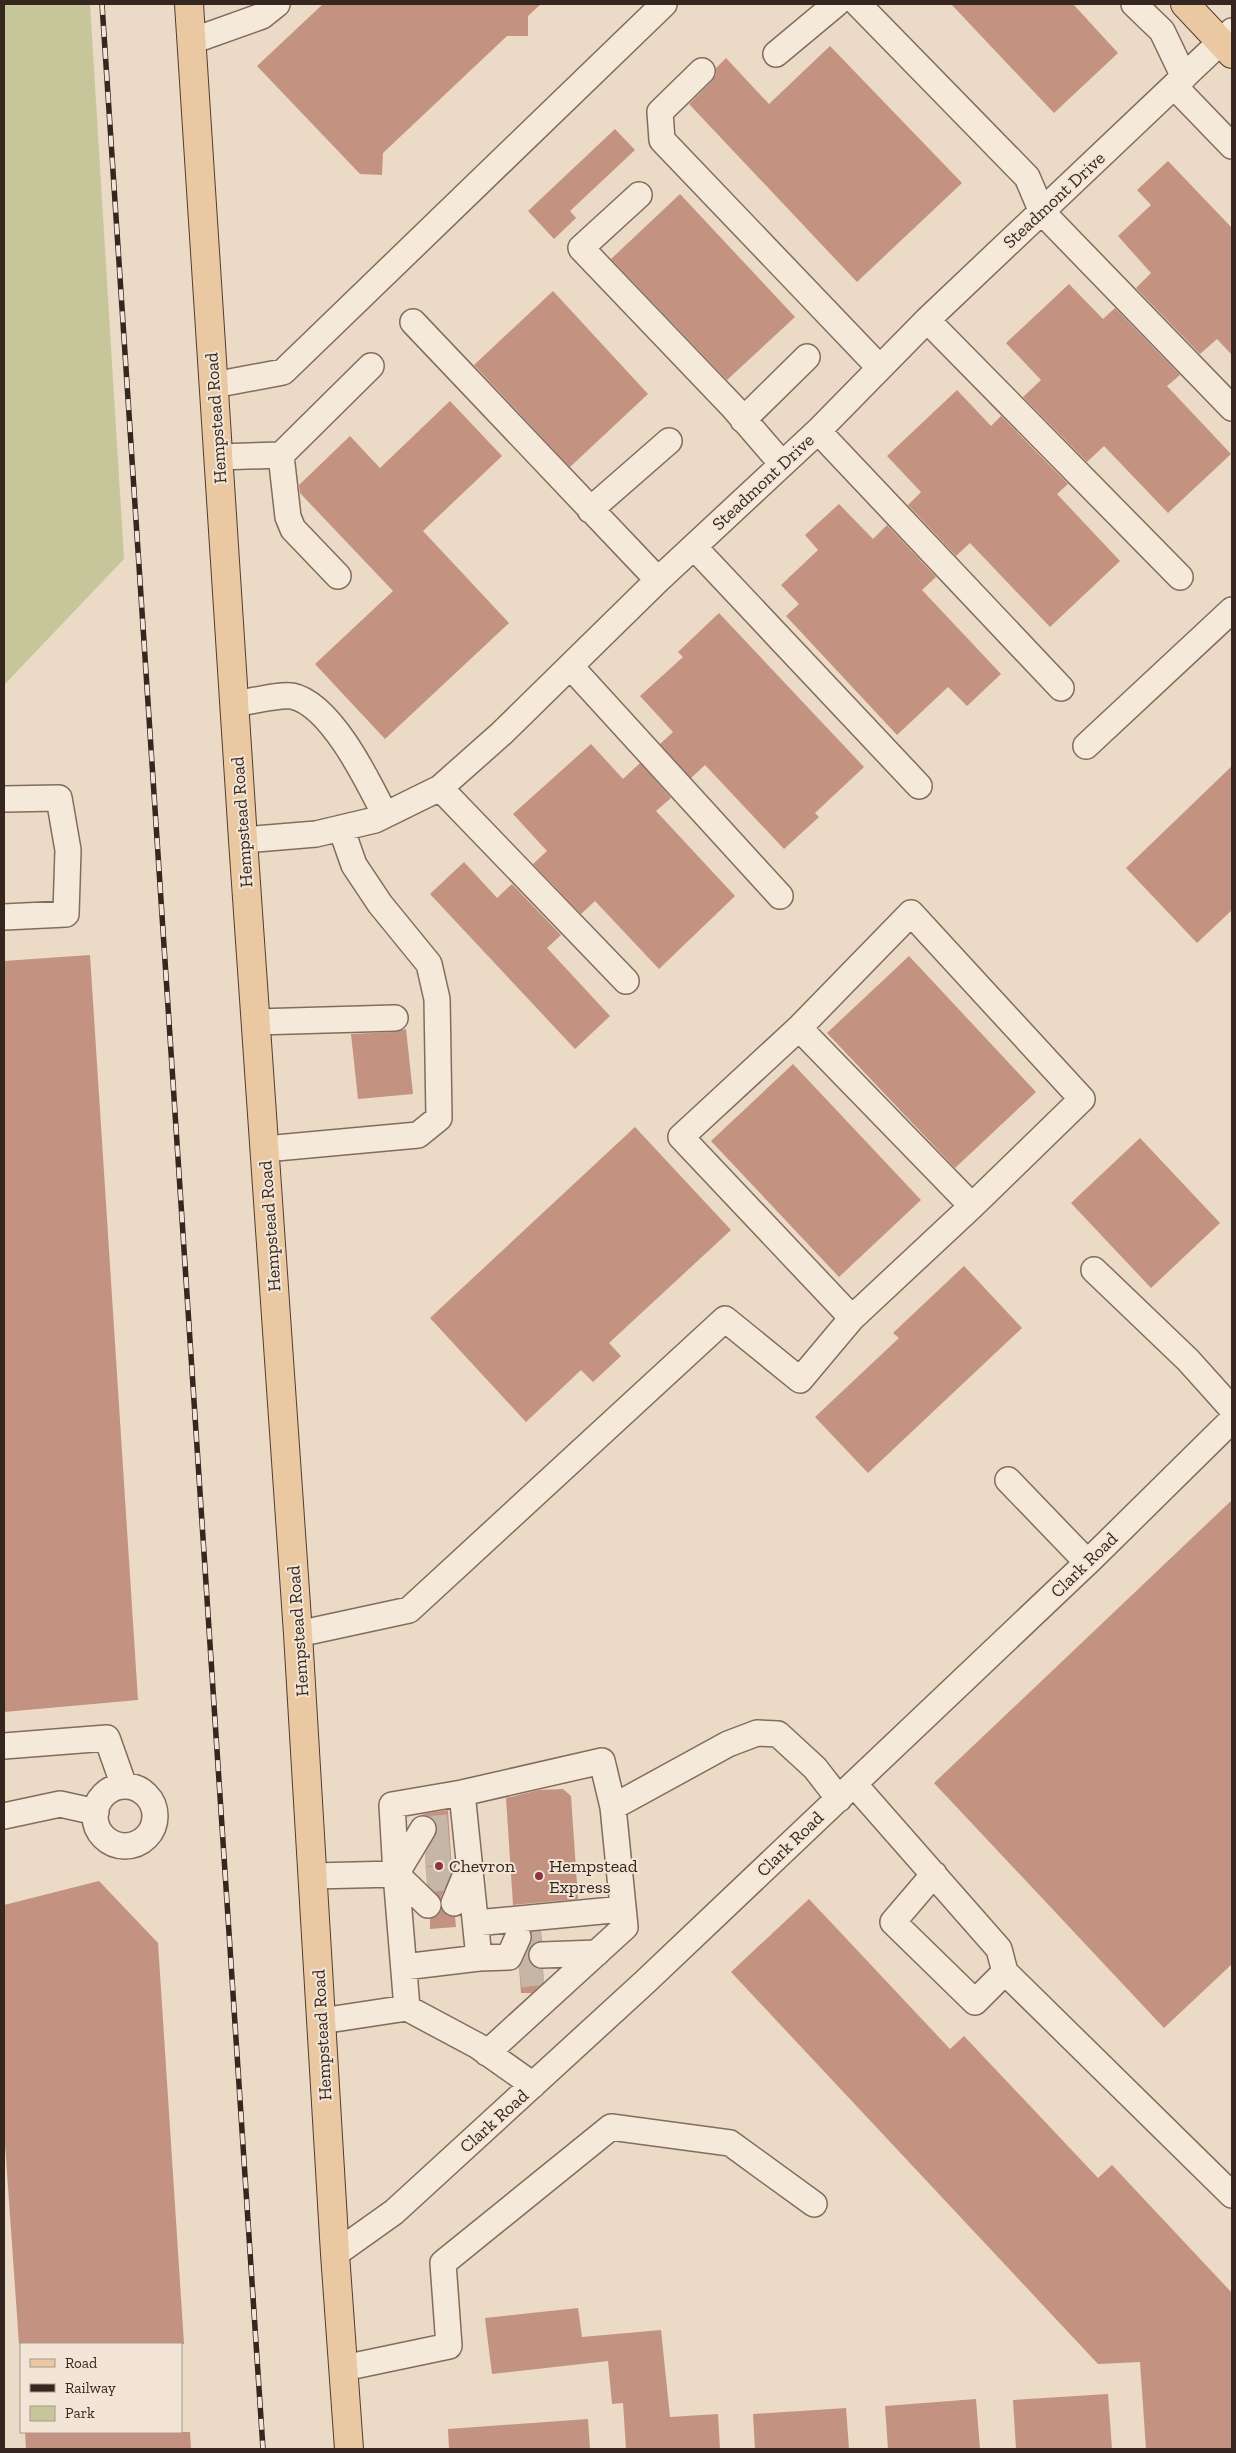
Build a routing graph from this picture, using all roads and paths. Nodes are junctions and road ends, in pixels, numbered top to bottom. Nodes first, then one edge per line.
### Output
1 (189, 4) edge
2 (277, 4) edge
3 (664, 4) edge
4 (836, 4) edge
5 (858, 4) edge
6 (1134, 4) edge
7 (1186, 4) edge
8 (192, 42) junction
9 (1228, 42) edge
10 (776, 54) dead end
11 (702, 71) dead end
12 (1179, 82) junction
13 (1232, 146) edge
14 (639, 194) dead end
15 (1042, 212) junction
16 (927, 320) junction
17 (413, 322) dead end
18 (807, 357) dead end
19 (371, 366) dead end
20 (880, 368) junction
21 (214, 384) junction
22 (1232, 408) edge
23 (743, 420) junction
24 (818, 431) junction
25 (669, 440) dead end
26 (281, 456) junction
27 (218, 457) junction
28 (782, 464) junction
29 (590, 510) junction
30 (694, 547) junction
31 (338, 576) dead end
32 (1180, 577) dead end
33 (658, 580) junction
34 (1232, 610) edge
35 (571, 667) junction
36 (1061, 688) dead end
37 (234, 704) junction
38 (1086, 746) dead end
39 (920, 786) dead end
40 (440, 788) junction
41 (4, 799) edge
42 (384, 815) junction
43 (341, 828) junction
44 (243, 840) junction
45 (780, 896) dead end
46 (4, 917) edge
47 (626, 981) dead end
48 (395, 1018) dead end
49 (256, 1022) junction
50 (799, 1028) junction
51 (264, 1149) junction
52 (972, 1206) junction
53 (1094, 1270) dead end
54 (852, 1318) junction
55 (1232, 1409) edge
56 (1232, 1420) edge
57 (1008, 1480) dead end
58 (1087, 1562) junction
59 (298, 1634) junction
60 (4, 1746) edge
61 (124, 1786) junction
62 (846, 1791) junction
63 (462, 1793) junction
64 (613, 1807) junction
65 (96, 1812) junction
66 (4, 1816) edge
67 (449, 1827) dead end
68 (423, 1829) dead end
69 (425, 1854) tunnel mouth
70 (457, 1865) junction
71 (396, 1874) junction
72 (934, 1874) junction
73 (313, 1876) junction
74 (427, 1880) tunnel mouth
75 (454, 1903) dead end
76 (428, 1905) dead end
77 (623, 1908) junction
78 (476, 1924) junction
79 (597, 1953) junction
80 (479, 1958) junction
81 (404, 1967) junction
82 (1005, 1972) junction
83 (407, 2008) junction
84 (321, 2022) junction
85 (487, 2053) junction
86 (533, 2085) junction
87 (1232, 2195) edge
88 (814, 2204) dead end
89 (335, 2254) junction
90 (344, 2368) junction
91 (349, 2449) edge

1 - 8 main road, Hempstead Road
2 - 8 street
3 - 21 street
4 - 10 street
5 - 15 street
6 - 12 street
7 - 9 main road
8 - 21 main road, Hempstead Road
9 - 12 street, Steadmont Drive
11 - 20 street
12 - 13 street
12 - 15 street, Steadmont Drive
14 - 23 street
15 - 16 street, Steadmont Drive
15 - 22 street
16 - 20 street, Steadmont Drive
16 - 32 street
17 - 29 street
18 - 23 street
19 - 26 street
20 - 24 street, Steadmont Drive
21 - 27 main road, Hempstead Road
23 - 28 street
24 - 28 street, Steadmont Drive
24 - 36 street
25 - 29 street
26 - 27 street
26 - 31 street
27 - 37 main road, Hempstead Road
28 - 30 street, Steadmont Drive
29 - 33 street
30 - 33 street, Steadmont Drive
30 - 39 street
33 - 35 street, Steadmont Drive
34 - 38 street
35 - 40 street, Steadmont Drive
35 - 45 street
37 - 42 street
37 - 44 main road, Hempstead Road
40 - 42 street, Steadmont Drive
40 - 47 street
41 - 46 street
42 - 43 street, Steadmont Drive
43 - 44 street, Steadmont Drive
43 - 51 street
44 - 49 main road, Hempstead Road
48 - 49 street
49 - 51 main road, Hempstead Road
50 - 52 street
50 - 52 street
50 - 54 street
51 - 59 main road, Hempstead Road
52 - 54 street
53 - 55 street
54 - 59 street
56 - 58 street, Clark Road
57 - 58 street
58 - 62 street, Clark Road
59 - 73 main road, Hempstead Road
60 - 61 street
61 - 65 street
61 - 65 street
62 - 64 street
62 - 72 street
62 - 86 street, Clark Road
63 - 64 street
63 - 70 street
63 - 71 street
64 - 77 street
65 - 66 street
67 - 70 street
68 - 71 street
69 - 71 street
70 - 75 street
70 - 78 street
71 - 73 street
71 - 74 street
71 - 76 street
71 - 81 street
72 - 82 street
72 - 82 street
73 - 84 main road, Hempstead Road
77 - 78 street
77 - 79 street
78 - 80 street
79 - 80 street
79 - 85 street
80 - 81 street
81 - 83 street
82 - 87 street
83 - 84 street
83 - 85 street
84 - 89 main road, Hempstead Road
85 - 86 street
86 - 89 street, Clark Road
88 - 90 street
89 - 90 main road, Hempstead Road
90 - 91 main road, Hempstead Road

